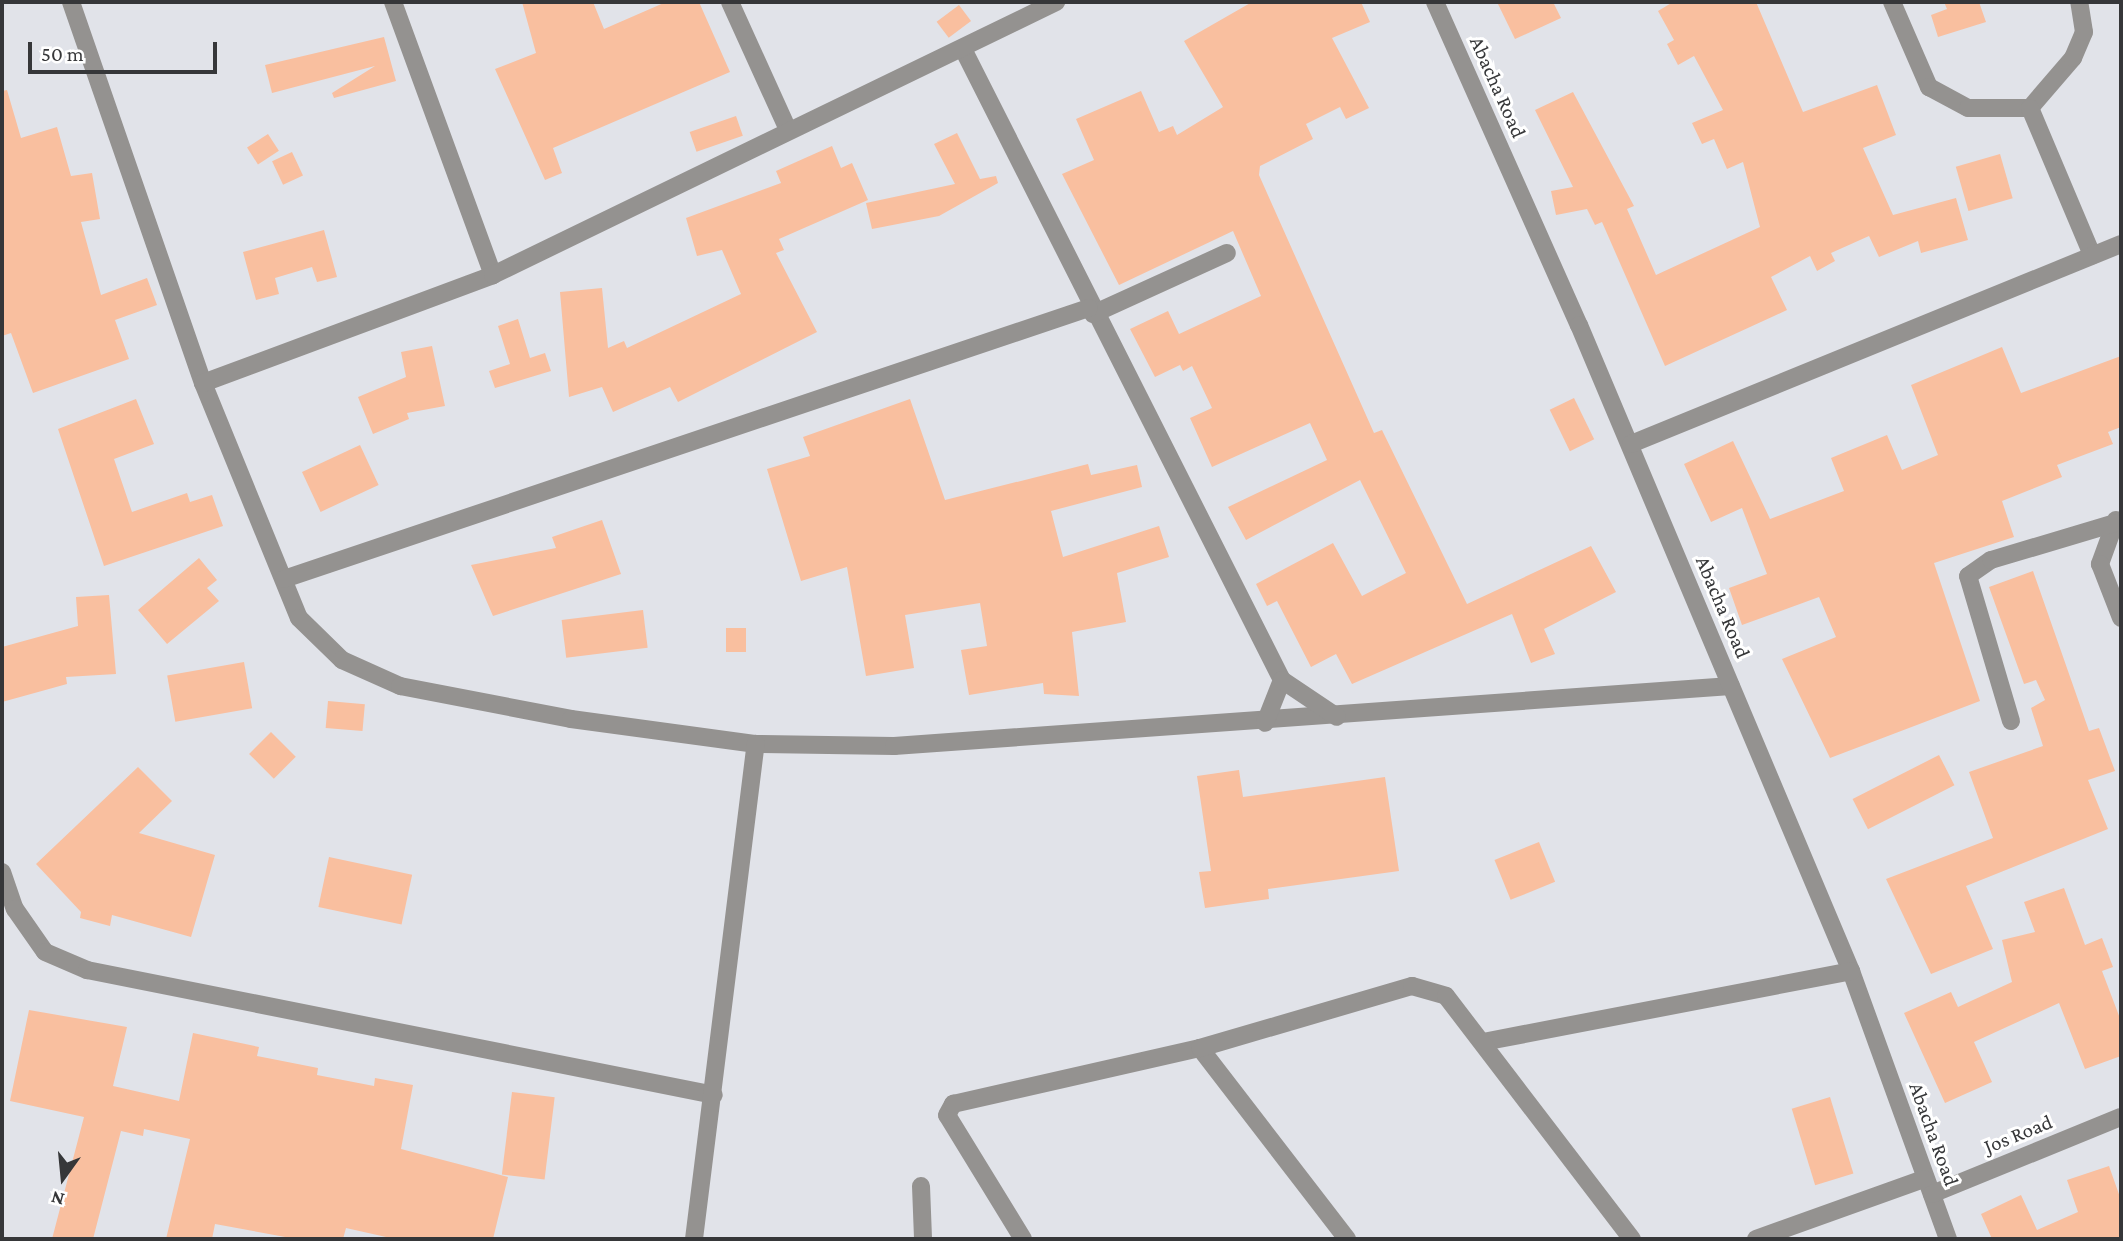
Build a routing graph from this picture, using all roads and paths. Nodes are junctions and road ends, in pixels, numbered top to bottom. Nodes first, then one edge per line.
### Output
1 (71, 2) edge
2 (393, 2) edge
3 (730, 2) edge
4 (1056, 2) edge
5 (1435, 2) edge
6 (1892, 2) edge
7 (2080, 2) edge
8 (963, 49) junction
9 (2030, 108) junction
10 (788, 130) junction
11 (2121, 244) edge
12 (1227, 253) dead end
13 (2092, 255) junction
14 (493, 275) junction
15 (1091, 311) junction
16 (203, 383) junction
17 (1631, 444) junction
18 (2118, 519) edge
19 (284, 579) junction
20 (2121, 618) edge
21 (1282, 680) junction
22 (1731, 686) junction
23 (1336, 718) junction
24 (2011, 721) dead end
25 (1265, 723) junction
26 (756, 744) junction
27 (2, 872) edge
28 (1851, 971) junction
29 (1483, 1042) junction
30 (1200, 1048) junction
31 (714, 1095) junction
32 (2121, 1117) edge
33 (922, 1186) dead end
34 (1928, 1186) junction
35 (694, 1239) edge
36 (923, 1239) edge
37 (1023, 1239) edge
38 (1347, 1239) edge
39 (1632, 1239) edge
40 (1756, 1239) edge
41 (1948, 1239) edge

1 - 16 street
2 - 14 street
3 - 10 street
4 - 8 street
5 - 17 street, Abacha Road
6 - 9 street
7 - 9 street
8 - 10 street
8 - 15 street
9 - 13 street
10 - 14 street
11 - 13 street
12 - 15 street
13 - 17 street
14 - 16 street
15 - 19 street
15 - 21 street
16 - 19 street
17 - 22 street, Abacha Road
18 - 20 street
18 - 24 street
19 - 26 street
21 - 23 street
21 - 25 street
22 - 23 street
22 - 28 street, Abacha Road
23 - 25 street
25 - 26 street
26 - 31 street
27 - 31 street
28 - 29 street
28 - 34 street, Abacha Road
29 - 30 street
29 - 39 street
30 - 37 street
30 - 38 street
31 - 35 street
32 - 34 street, Jos Road
33 - 36 street
34 - 40 street, Jos Road
34 - 41 street, Abacha Road

